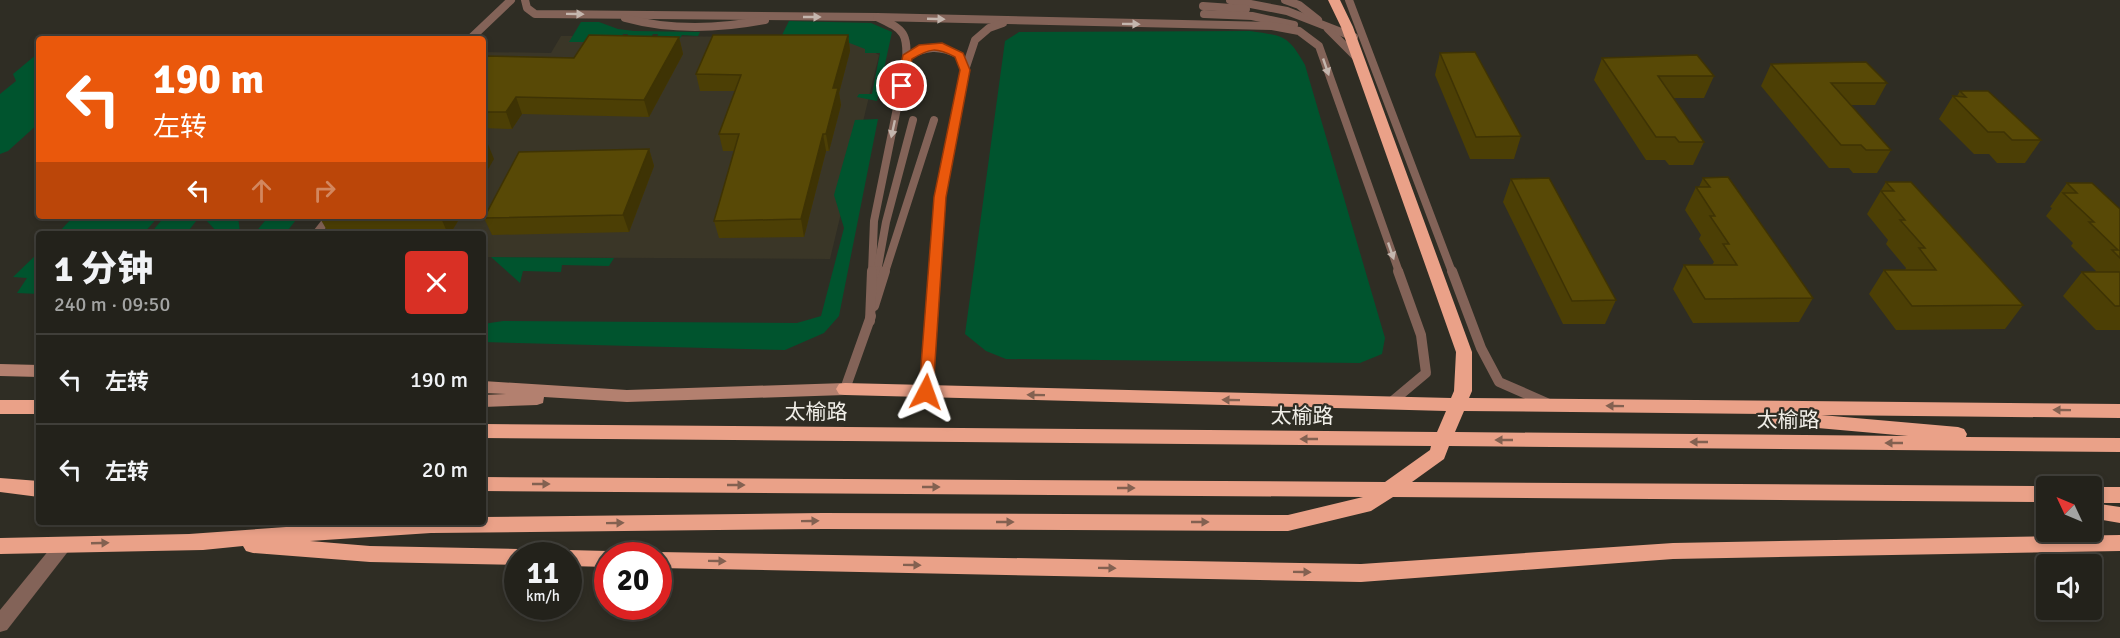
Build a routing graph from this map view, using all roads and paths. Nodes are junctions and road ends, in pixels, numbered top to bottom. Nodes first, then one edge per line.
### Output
1 (511, 0) edge
2 (525, 0) edge
3 (1230, 0) edge
4 (1285, 0) edge
5 (1334, 0) edge
6 (1350, 0) edge
7 (1204, 10) dead end
8 (617, 15) junction
9 (780, 16) junction
10 (877, 17) junction
11 (1009, 21) junction
12 (1297, 28) junction
13 (473, 36) edge
14 (1365, 41) junction
15 (907, 57) junction
16 (1358, 59) junction
17 (965, 70) junction
18 (913, 120) dead end
19 (934, 120) dead end
20 (328, 219) edge
21 (318, 231) edge
22 (870, 321) junction
23 (0, 370) edge
24 (36, 371) edge
25 (486, 387) edge
26 (846, 389) junction
27 (926, 392) junction
28 (627, 396) junction
29 (486, 401) edge
30 (1389, 404) junction
31 (1552, 405) junction
32 (1649, 406) junction
33 (0, 407) edge
34 (36, 407) edge
35 (2120, 411) edge
36 (486, 431) edge
37 (2076, 445) junction
38 (2120, 445) edge
39 (486, 484) edge
40 (0, 485) edge
41 (36, 487) edge
42 (1995, 494) junction
43 (2036, 494) edge
44 (2102, 495) edge
45 (2120, 495) edge
46 (2036, 500) edge
47 (2102, 512) edge
48 (2120, 515) edge
49 (486, 524) edge
50 (431, 525) edge
51 (193, 541) junction
52 (2120, 543) edge
53 (63, 544) junction
54 (0, 546) edge
55 (504, 557) edge
56 (672, 560) edge
57 (0, 624) edge

1 - 13 lane
2 -> 8 lane
3 - 14 lane
4 - 16 lane
5 - 16 highway
6 - 14 lane
7 - 12 lane
8 - 9 lane
8 - 9 lane
9 -> 10 lane
10 -> 11 lane
10 - 15 lane
11 -> 12 lane
11 - 17 lane
12 -> 30 lane
14 - 31 lane
15 - 17 lane
15 -> 22 lane
49 -> 16 highway
17 - 27 lane
18 - 22 lane
19 - 22 lane
20 - 21 lane
22 - 26 lane
23 - 24 main road
25 - 28 main road
26 - 27 highway
26 - 28 main road
30 -> 27 highway
28 - 29 main road
30 - 31 highway
32 -> 31 highway
35 -> 32 highway
32 - 37 highway
33 - 34 highway
37 -> 36 highway, 太榆路
37 - 38 highway, 太榆路
39 -> 42 highway
40 - 41 highway
42 - 43 highway
42 - 46 highway
44 - 45 highway
47 - 48 highway
50 - 51 highway
53 -> 51 highway
51 - 55 highway
56 -> 52 highway
53 - 54 highway
53 - 57 street

